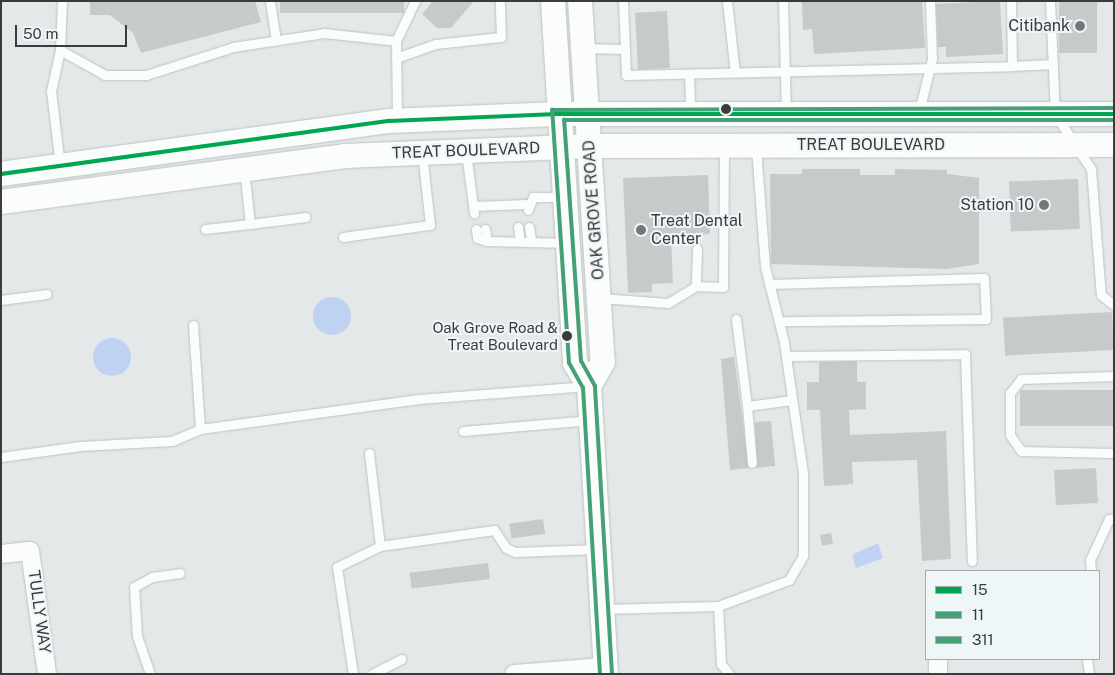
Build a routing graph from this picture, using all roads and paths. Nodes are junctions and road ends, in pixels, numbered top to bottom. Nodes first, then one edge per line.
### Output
1 (62, 1) edge
2 (270, 1) edge
3 (415, 1) edge
4 (500, 1) edge
5 (553, 1) edge
6 (580, 1) edge
7 (623, 1) edge
8 (727, 1) edge
9 (783, 1) edge
10 (930, 1) edge
11 (1011, 1) edge
12 (1050, 1) edge
13 (276, 41) junction
14 (396, 41) junction
15 (581, 48) junction
16 (623, 49) junction
17 (60, 50) junction
18 (396, 58) junction
19 (1053, 64) junction
20 (1012, 66) junction
21 (930, 71) junction
22 (736, 73) junction
23 (785, 73) junction
24 (689, 74) junction
25 (557, 114) junction
26 (587, 114) junction
27 (917, 114) junction
28 (1055, 114) junction
29 (1114, 114) edge
30 (690, 115) junction
31 (786, 115) junction
32 (397, 121) junction
33 (1072, 145) junction
34 (1114, 145) edge
35 (592, 146) junction
36 (724, 146) junction
37 (756, 146) junction
38 (561, 148) junction
39 (466, 152) junction
40 (422, 154) junction
41 (60, 166) junction
42 (244, 169) junction
43 (1, 174) edge
44 (564, 197) junction
45 (1, 202) edge
46 (306, 217) dead end
47 (250, 224) junction
48 (518, 227) dead end
49 (529, 227) dead end
50 (481, 229) dead end
51 (205, 230) dead end
52 (343, 237) dead end
53 (531, 240) junction
54 (520, 241) junction
55 (568, 244) junction
56 (697, 249) dead end
57 (769, 284) junction
58 (696, 286) junction
59 (47, 294) dead end
60 (600, 298) junction
61 (1, 300) edge
62 (1114, 305) edge
63 (736, 319) dead end
64 (779, 321) junction
65 (193, 325) dead end
66 (786, 356) junction
67 (1114, 376) edge
68 (589, 386) junction
69 (792, 400) junction
70 (747, 406) junction
71 (592, 420) junction
72 (200, 429) junction
73 (463, 431) dead end
74 (369, 453) dead end
75 (1114, 453) edge
76 (1, 457) edge
77 (752, 463) dead end
78 (1114, 519) edge
79 (380, 546) junction
80 (600, 549) junction
81 (1, 554) edge
82 (972, 561) dead end
83 (1090, 570) edge
84 (180, 573) dead end
85 (718, 606) junction
86 (603, 609) junction
87 (401, 659) dead end
88 (938, 660) edge
89 (1087, 660) edge
90 (606, 670) edge
91 (47, 674) edge
92 (150, 674) edge
93 (353, 674) edge
94 (372, 674) edge
95 (514, 674) edge
96 (730, 674) edge
97 (938, 674) edge
98 (1089, 674) edge

1 - 17 lane
2 - 13 lane
3 - 14 lane
4 - 18 lane
5 - 25 main road, OAK GROVE ROAD
6 - 15 main road, OAK GROVE ROAD
7 - 16 lane
8 - 22 lane
9 - 23 lane
10 - 21 lane
11 - 20 lane
12 - 19 lane
13 - 14 lane
13 - 17 lane
14 - 18 lane
15 - 16 lane
15 - 26 main road, OAK GROVE ROAD
16 - 24 lane
17 - 41 lane
18 - 32 lane
19 - 20 lane
19 - 28 lane
20 - 21 lane
21 - 23 lane
21 - 27 lane
22 - 23 lane
22 - 24 lane
23 - 31 lane
24 - 30 lane
25 - 26 main road, TREAT BOULEVARD
25 - 32 main road, TREAT BOULEVARD
25 - 38 main road, OAK GROVE ROAD
26 - 30 main road, TREAT BOULEVARD
26 - 35 main road, OAK GROVE ROAD
27 - 28 main road, TREAT BOULEVARD
27 - 31 main road, TREAT BOULEVARD
28 - 29 main road, TREAT BOULEVARD
28 - 33 lane
30 - 31 main road, TREAT BOULEVARD
32 - 41 main road, TREAT BOULEVARD
33 - 34 main road, TREAT BOULEVARD
33 - 37 main road, TREAT BOULEVARD
33 - 62 lane
35 - 36 main road, TREAT BOULEVARD
35 - 38 main road, TREAT BOULEVARD
35 - 60 main road, OAK GROVE ROAD
36 - 37 main road, TREAT BOULEVARD
36 - 58 lane
37 - 57 lane
38 - 39 main road, TREAT BOULEVARD
38 - 44 main road, OAK GROVE ROAD
39 - 40 main road, TREAT BOULEVARD
39 - 44 lane
40 - 42 main road, TREAT BOULEVARD
40 - 52 lane
41 - 43 main road, TREAT BOULEVARD
42 - 45 main road, TREAT BOULEVARD
42 - 47 lane
44 - 55 main road, OAK GROVE ROAD
46 - 47 lane
47 - 51 lane
48 - 54 lane
49 - 53 lane
50 - 54 lane
53 - 54 lane
53 - 55 lane
55 - 68 main road, OAK GROVE ROAD
56 - 58 lane
57 - 64 lane
57 - 64 lane
58 - 60 lane
59 - 61 lane
60 - 68 main road, OAK GROVE ROAD
63 - 70 lane
64 - 66 lane
65 - 72 lane
66 - 69 lane
66 - 82 lane
67 - 75 lane
68 - 71 main road, OAK GROVE ROAD
68 - 72 lane
69 - 70 lane
69 - 85 lane
70 - 77 lane
71 - 73 lane
71 - 80 main road, OAK GROVE ROAD
72 - 76 lane
74 - 79 lane
78 - 83 lane
79 - 80 lane
79 - 93 lane
80 - 86 main road, OAK GROVE ROAD
81 - 91 street, TULLY WAY
84 - 92 lane
85 - 86 lane
85 - 96 lane
86 - 90 main road, OAK GROVE ROAD
87 - 94 lane
88 - 97 street
89 - 98 lane
90 - 95 street

